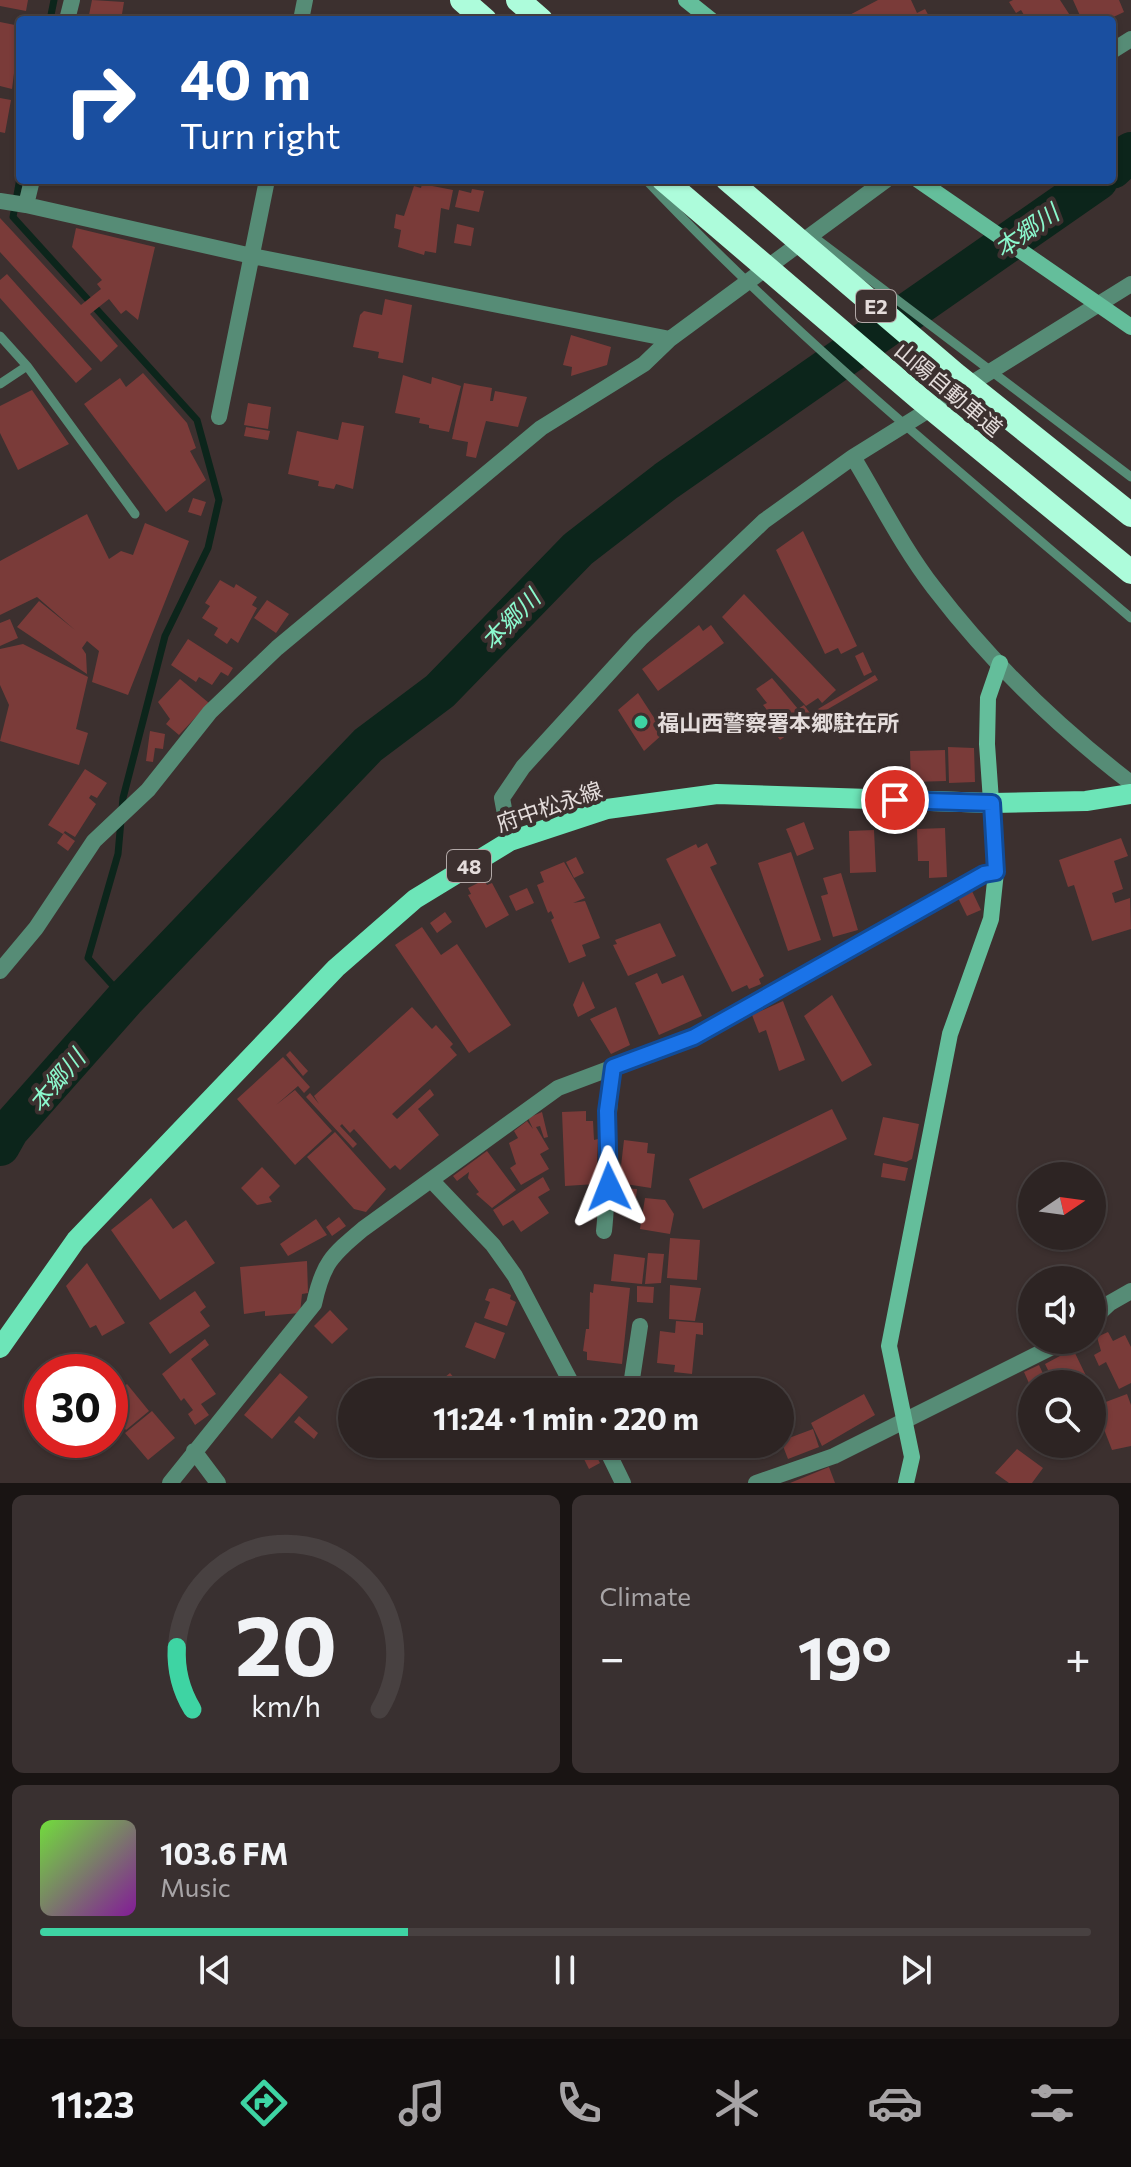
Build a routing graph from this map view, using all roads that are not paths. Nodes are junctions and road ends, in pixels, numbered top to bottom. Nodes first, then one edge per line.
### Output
1 (462, 0) edge
2 (518, 0) edge
3 (688, 0) edge
4 (480, 16) edge
5 (536, 16) edge
6 (706, 16) edge
7 (31, 184) edge
8 (266, 184) edge
9 (651, 184) edge
10 (667, 184) edge
11 (734, 184) edge
12 (741, 184) edge
13 (881, 184) edge
14 (924, 184) edge
15 (0, 201) edge
16 (760, 202) junction
17 (26, 205) junction
18 (712, 236) junction
19 (252, 256) junction
20 (1131, 284) edge
21 (1098, 305) junction
22 (1131, 327) edge
23 (634, 331) junction
24 (0, 336) edge
25 (670, 339) junction
26 (644, 364) junction
27 (27, 366) junction
28 (0, 384) edge
29 (219, 417) dead end
30 (853, 457) junction
31 (1131, 477) edge
32 (135, 514) dead end
33 (1131, 515) edge
34 (1131, 572) edge
35 (1131, 618) edge
36 (1000, 663) junction
37 (1131, 783) edge
38 (1131, 794) edge
39 (992, 803) junction
40 (510, 841) junction
41 (996, 872) junction
42 (0, 971) edge
43 (613, 1067) junction
44 (432, 1181) junction
45 (604, 1231) dead end
46 (1131, 1291) edge
47 (1106, 1307) edge
48 (640, 1326) dead end
49 (0, 1348) edge
50 (1039, 1354) edge
51 (569, 1378) edge
52 (632, 1378) edge
53 (905, 1423) junction
54 (194, 1451) junction
55 (611, 1458) edge
56 (170, 1483) edge
57 (218, 1483) edge
58 (623, 1483) edge
59 (756, 1483) edge
60 (906, 1483) edge

1 - 4 highway
2 - 5 highway
3 - 6 street
7 - 17 street
8 - 19 street
9 - 18 lane
10 - 18 highway, 山陽自動車道 / E2
11 - 16 highway, 山陽自動車道 / E2
12 - 16 lane
13 - 25 street
14 - 21 street
15 - 17 street
16 - 31 lane
16 - 33 highway, 山陽自動車道 / E2
17 - 19 street
18 - 34 highway, 山陽自動車道 / E2
18 - 35 lane
19 - 23 street
19 - 29 street
20 - 21 street
21 - 22 street
21 - 30 street
23 - 25 street
23 - 26 street
24 - 27 lane
25 - 26 street
26 - 42 street
27 - 28 lane
27 - 32 lane
30 - 36 street
30 - 40 street
36 - 37 street
36 - 39 street
38 - 39 main road, 府中松永線 / 48
39 - 40 main road, 府中松永線 / 48
39 - 41 street
40 - 49 main road, 府中松永線 / 48
41 - 43 street
41 - 53 street
43 - 44 street
43 - 45 street
44 - 51 street
44 - 54 street
46 - 47 street
48 - 52 street
50 - 53 street
53 - 59 street
53 - 60 street
54 - 56 street
54 - 57 street
55 - 58 street

